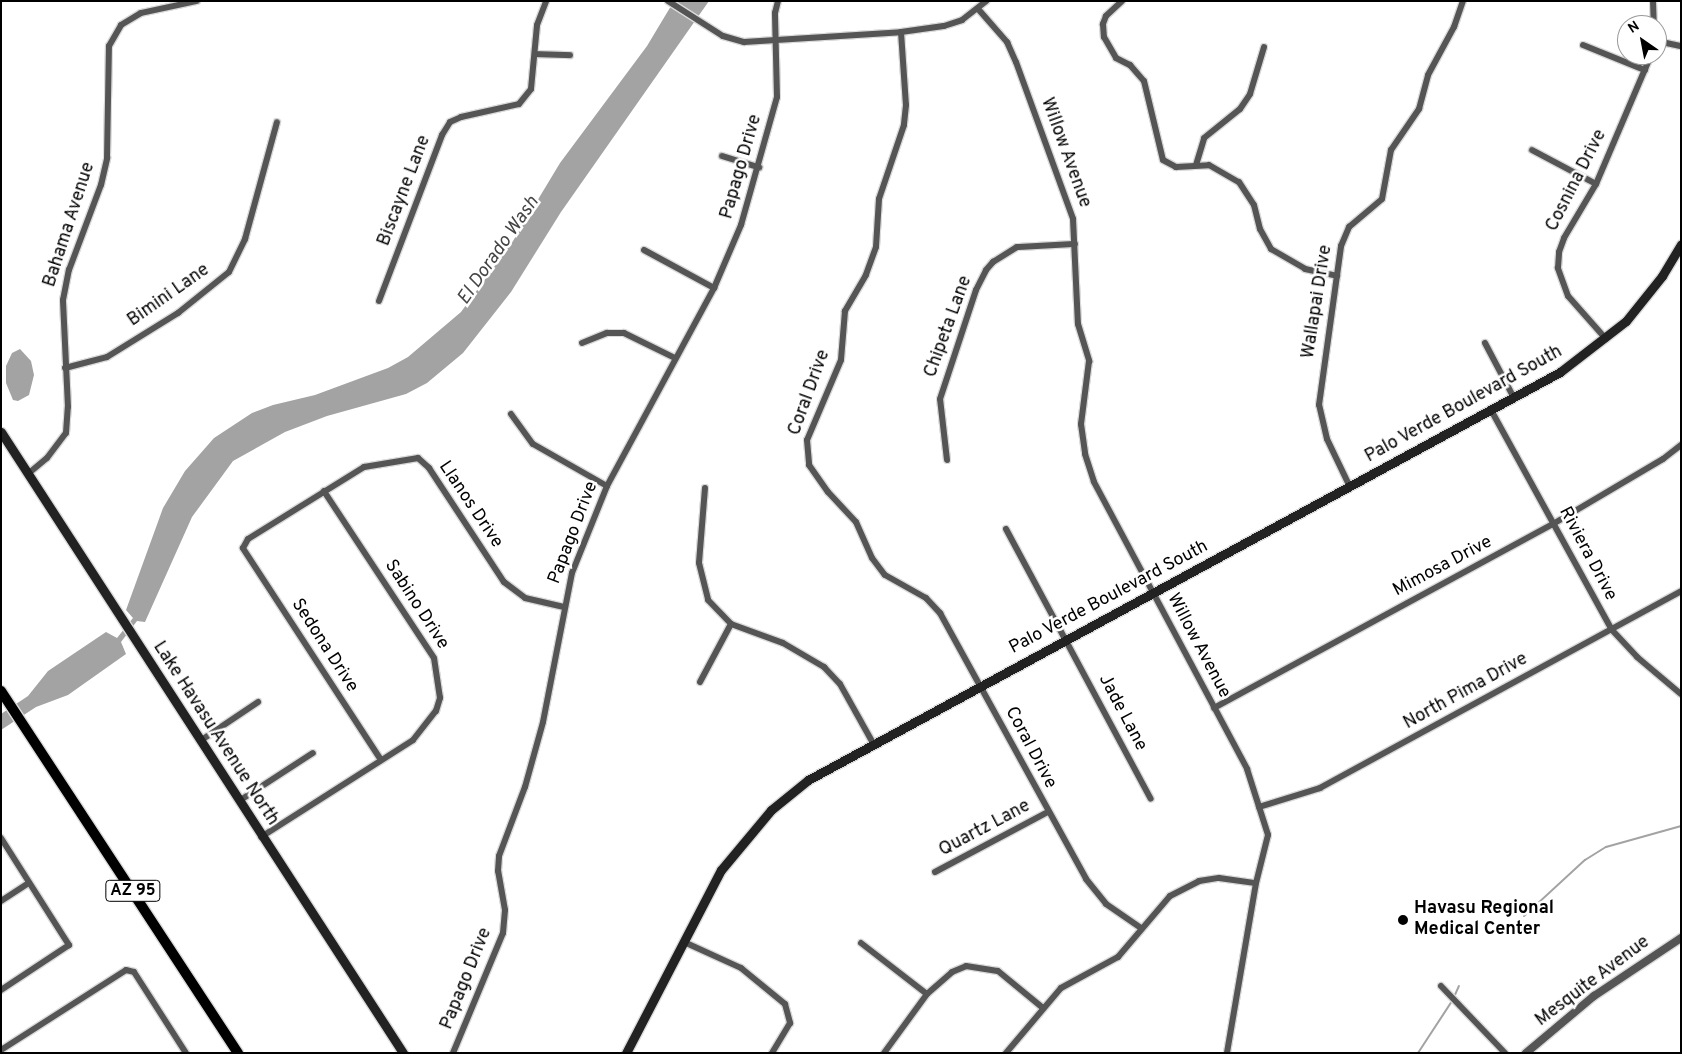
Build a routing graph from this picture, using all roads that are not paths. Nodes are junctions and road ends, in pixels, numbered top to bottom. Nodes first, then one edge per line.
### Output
1 (197, 1) edge
2 (546, 1) edge
3 (668, 1) edge
4 (778, 1) edge
5 (986, 1) edge
6 (1122, 1) edge
7 (1464, 1) edge
8 (1653, 1) edge
9 (979, 10) junction
10 (1654, 15) edge
11 (901, 32) junction
12 (777, 40) junction
13 (1667, 43) edge
14 (1584, 45) dead end
15 (1681, 46) edge
16 (1264, 47) dead end
17 (536, 54) junction
18 (570, 55) dead end
19 (1647, 65) edge
20 (1645, 70) junction
21 (276, 122) dead end
22 (1532, 150) dead end
23 (722, 156) dead end
24 (1196, 165) junction
25 (759, 167) junction
26 (1596, 184) junction
27 (1075, 244) junction
28 (1681, 244) edge
29 (644, 250) dead end
30 (1337, 276) junction
31 (714, 288) junction
32 (379, 301) dead end
33 (1606, 339) junction
34 (582, 342) dead end
35 (1485, 343) dead end
36 (675, 358) junction
37 (64, 368) junction
38 (1514, 398) junction
39 (1491, 410) junction
40 (512, 414) dead end
41 (1, 432) edge
42 (1681, 445) edge
43 (947, 460) dead end
44 (29, 473) junction
45 (607, 486) junction
46 (1350, 486) junction
47 (705, 488) dead end
48 (324, 491) junction
49 (1554, 524) junction
50 (1006, 529) dead end
51 (243, 548) joint
52 (1681, 591) edge
53 (1153, 593) junction
54 (564, 607) junction
55 (731, 624) junction
56 (1612, 630) junction
57 (1065, 640) junction
58 (700, 682) dead end
59 (980, 686) junction
60 (1, 691) edge
61 (1681, 694) edge
62 (258, 702) dead end
63 (1214, 708) junction
64 (200, 741) junction
65 (873, 743) junction
66 (314, 753) dead end
67 (381, 760) junction
68 (1151, 799) dead end
69 (239, 801) junction
70 (1259, 807) junction
71 (1048, 812) junction
72 (261, 837) junction
73 (1, 838) edge
74 (935, 872) dead end
75 (1256, 882) junction
76 (29, 883) junction
77 (1, 901) edge
78 (1142, 928) junction
79 (1681, 938) edge
80 (684, 942) junction
81 (861, 943) dead end
82 (1441, 986) dead end
83 (1, 990) edge
84 (927, 994) junction
85 (1043, 1008) junction
86 (1, 1050) edge
87 (186, 1053) edge
88 (238, 1053) edge
89 (403, 1053) edge
90 (453, 1053) edge
91 (626, 1053) edge
92 (772, 1053) edge
93 (884, 1053) edge
94 (1006, 1053) edge
95 (1227, 1053) edge
96 (1505, 1053) edge
97 (1526, 1053) edge

1 - 37 street, Bahama Avenue
2 - 17 street, Biscayne Lane
3 - 12 street
4 - 12 street, Papago Drive
5 - 9 street
6 - 24 street
7 - 30 street, Wallapai Drive
8 - 10 street
9 - 11 street
9 - 27 street, Willow Avenue
11 - 12 street
11 - 59 street, Coral Drive
12 - 25 street, Papago Drive
13 - 15 street
14 - 20 street
16 - 24 street
17 - 18 street
17 - 32 street, Biscayne Lane
19 - 20 street, Cosnina Drive
20 - 26 street, Cosnina Drive
21 - 37 street, Bimini Lane
22 - 26 street
23 - 25 street
24 - 30 street
25 - 31 street, Papago Drive
26 - 33 street, Cosnina Drive
27 - 43 street, Chipeta Lane
27 - 53 street, Willow Avenue
28 - 33 main road, Palo Verde Boulevard South
29 - 31 street
30 - 46 street, Wallapai Drive
31 - 36 street, Papago Drive
33 - 38 main road, Palo Verde Boulevard South
34 - 36 street
35 - 38 street
36 - 45 street, Papago Drive
37 - 44 street, Bahama Avenue
38 - 39 main road, Palo Verde Boulevard South
39 - 46 main road, Palo Verde Boulevard South
39 - 49 street, Riviera Drive
40 - 45 street
41 - 44 main road, Lake Havasu Avenue North
42 - 49 street, Mimosa Drive
44 - 64 main road, Lake Havasu Avenue North
45 - 54 street, Papago Drive
46 - 53 main road, Palo Verde Boulevard South
47 - 55 street
48 - 51 street, Llanos Drive
48 - 54 street, Llanos Drive
48 - 67 street, Sabino Drive
49 - 56 street, Riviera Drive
49 - 63 street, Mimosa Drive
50 - 57 street, Jade Lane
51 - 67 street, Sedona Drive
52 - 56 street, North Pima Drive
53 - 57 main road, Palo Verde Boulevard South
53 - 63 street, Willow Avenue
54 - 90 street, Papago Drive
55 - 58 street
55 - 65 street
56 - 61 street, Riviera Drive
56 - 70 street, North Pima Drive
57 - 59 main road, Palo Verde Boulevard South
57 - 68 street, Jade Lane
59 - 65 main road, Palo Verde Boulevard South
59 - 71 street, Coral Drive
60 - 88 highway, AZ 95
62 - 64 street
63 - 70 street, Willow Avenue
64 - 69 main road, Lake Havasu Avenue North
65 - 80 main road, Palo Verde Boulevard South
66 - 69 street
67 - 72 street, Sabino Drive
69 - 72 main road, Lake Havasu Avenue North
70 - 75 street, Willow Avenue
71 - 74 street, Quartz Lane
71 - 78 street, Coral Drive
72 - 89 main road, Lake Havasu Avenue North
73 - 76 street
75 - 78 street
75 - 95 street, Willow Avenue
76 - 77 street
76 - 83 street
78 - 85 street
79 - 97 street, Mesquite Avenue
80 - 91 main road, Palo Verde Boulevard South
80 - 92 street
81 - 84 street
82 - 96 street
84 - 85 street
84 - 93 street
85 - 94 street
86 - 87 street

